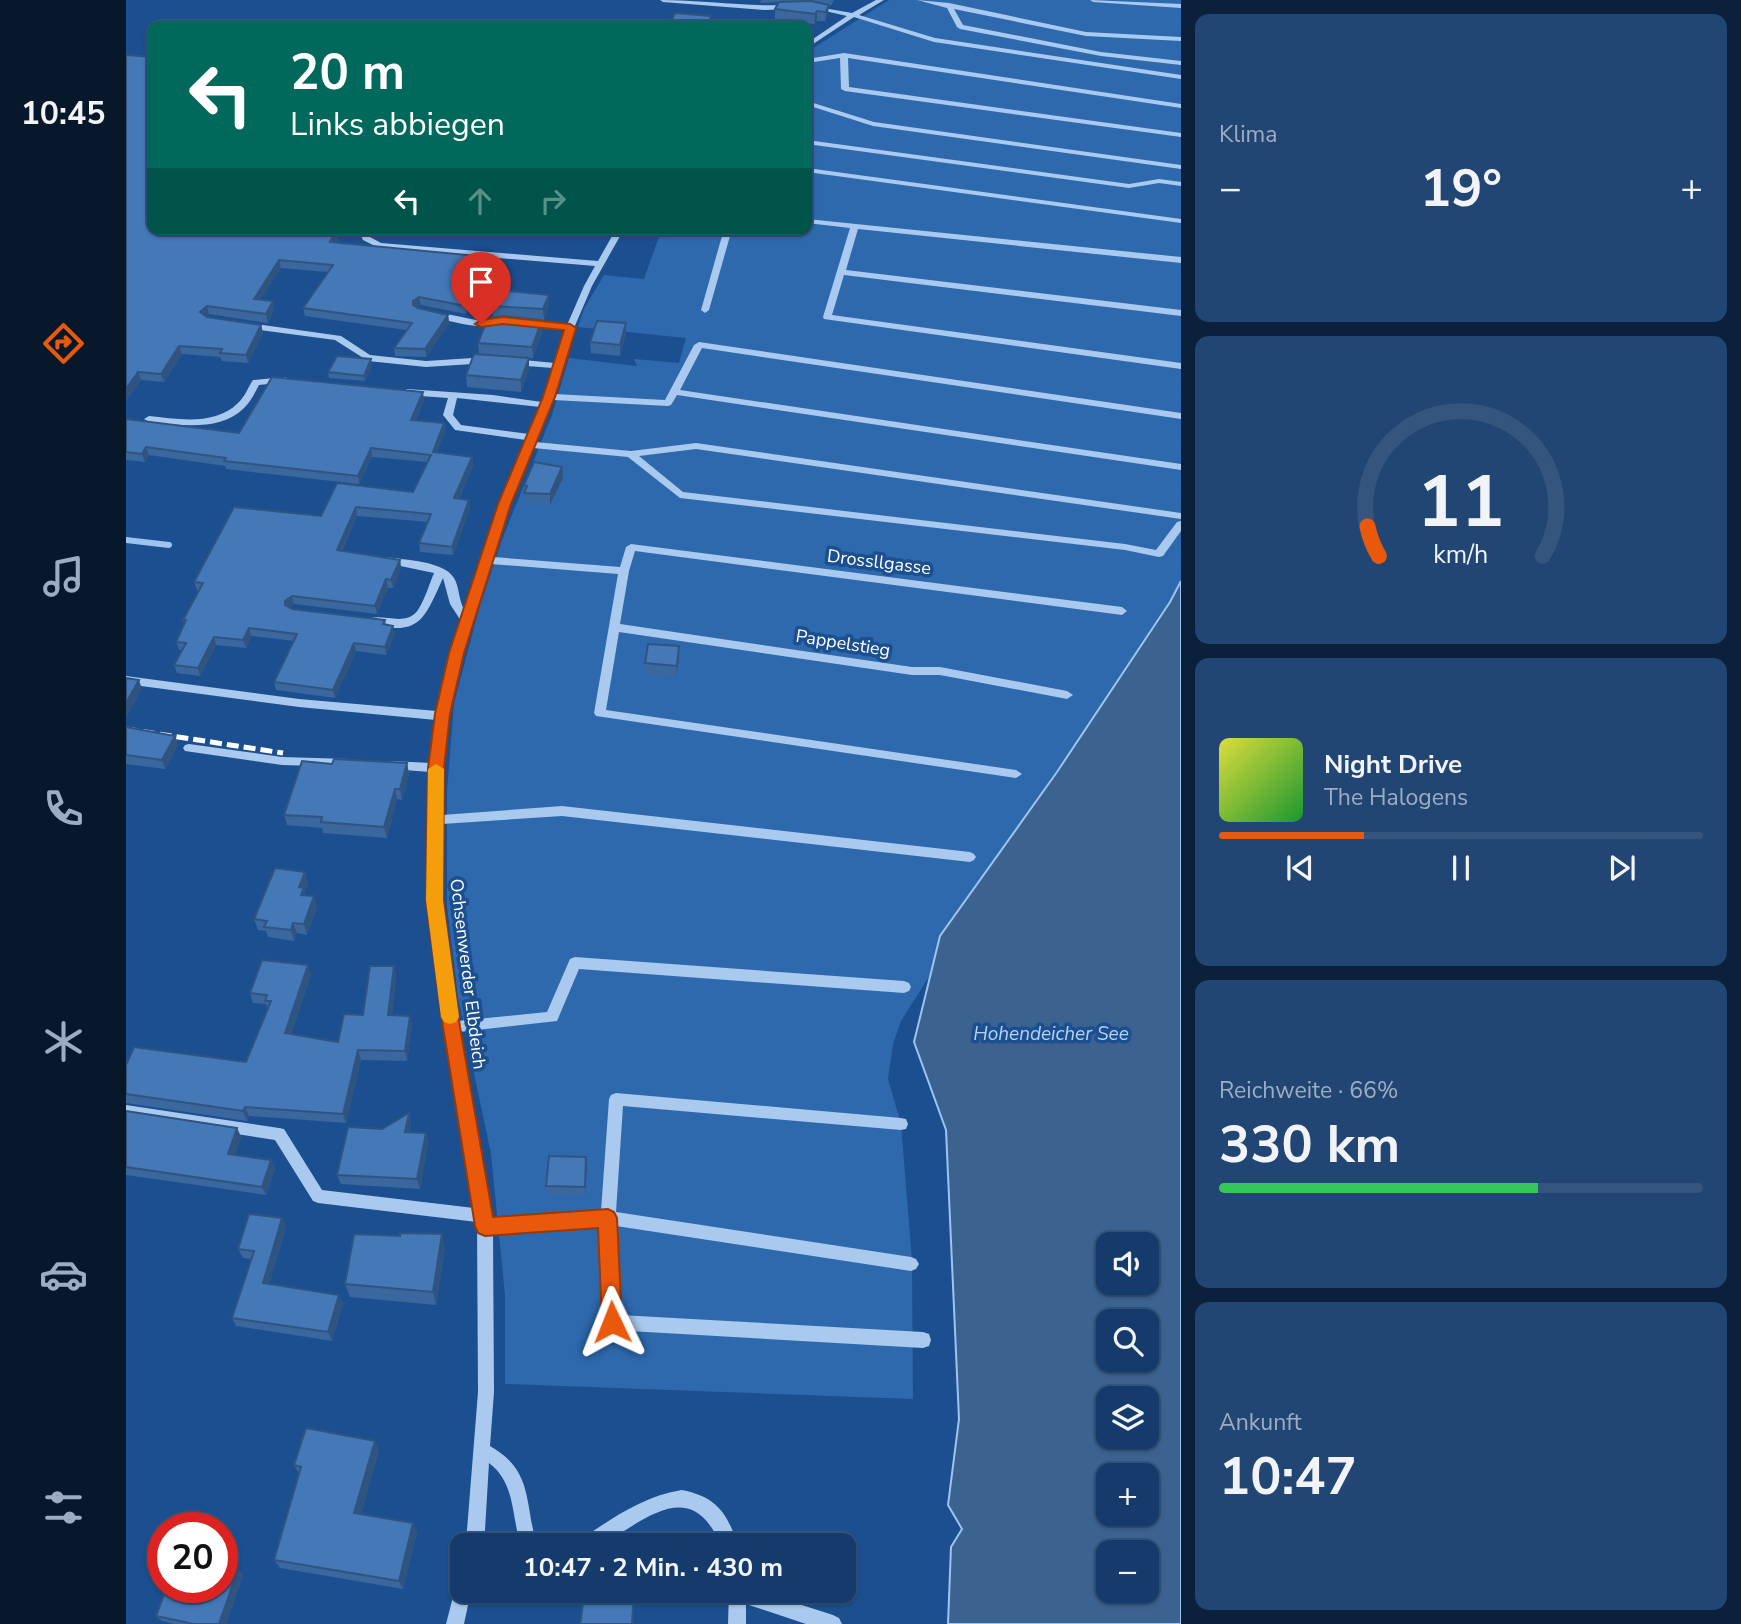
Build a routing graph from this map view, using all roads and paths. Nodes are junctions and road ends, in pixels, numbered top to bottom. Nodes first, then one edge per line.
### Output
1 (663, 0) edge
2 (881, 0) edge
3 (920, 0) edge
4 (1093, 0) edge
5 (949, 5) junction
6 (799, 6) edge
7 (810, 6) edge
8 (1181, 6) edge
9 (853, 15) junction
10 (1181, 39) edge
11 (812, 44) edge
12 (844, 55) junction
13 (812, 60) edge
14 (1181, 63) edge
15 (1181, 77) edge
16 (812, 105) edge
17 (1181, 106) edge
18 (1181, 135) edge
19 (812, 143) edge
20 (1181, 167) edge
21 (812, 171) edge
22 (1181, 184) edge
23 (1181, 221) edge
24 (812, 222) edge
25 (855, 226) junction
26 (365, 235) edge
27 (617, 235) edge
28 (725, 235) edge
29 (1181, 260) edge
30 (600, 264) junction
31 (841, 272) junction
32 (705, 310) dead end
33 (420, 311) edge
34 (1181, 313) edge
35 (232, 324) edge
36 (570, 328) junction
37 (558, 366) junction
38 (1181, 366) edge
39 (299, 381) edge
40 (397, 391) edge
41 (674, 392) junction
42 (453, 395) junction
43 (548, 401) junction
44 (1181, 416) edge
45 (149, 419) edge
46 (532, 441) junction
47 (631, 454) junction
48 (1181, 467) edge
49 (1181, 516) edge
50 (1181, 524) edge
51 (378, 558) edge
52 (488, 559) junction
53 (441, 570) junction
54 (624, 571) junction
55 (1122, 611) dead end
56 (360, 620) edge
57 (467, 621) junction
58 (613, 627) junction
59 (126, 680) edge
60 (1067, 695) dead end
61 (442, 716) junction
62 (189, 748) dead end
63 (436, 768) junction
64 (1016, 774) dead end
65 (434, 821) junction
66 (970, 857) dead end
67 (904, 987) dead end
68 (452, 1027) junction
69 (126, 1111) edge
70 (901, 1124) dead end
71 (608, 1218) junction
72 (484, 1221) junction
73 (911, 1264) dead end
74 (923, 1340) dead end
75 (482, 1450) junction
76 (474, 1533) edge
77 (526, 1533) edge
78 (606, 1533) edge
79 (724, 1533) edge
80 (460, 1603) edge
81 (738, 1603) edge
82 (771, 1603) edge
83 (455, 1624) edge
84 (737, 1624) edge
85 (833, 1624) edge

1 - 6 street
2 - 9 street
3 - 5 street
4 - 8 street
5 - 10 street
5 - 14 street
7 - 9 street
9 - 11 street
9 - 15 street
12 - 13 street
12 - 17 street
12 - 18 street
16 - 20 street
19 - 22 lane
21 - 23 street
24 - 25 street
25 - 29 lane
25 - 31 street
26 - 30 street
27 - 30 street, Ochsenwerder Elbdeich
28 - 32 street
30 - 36 street, Ochsenwerder Elbdeich
31 - 34 street
31 - 38 street
33 - 36 street
35 - 37 street
36 - 37 street, Ochsenwerder Elbdeich
37 - 43 street, Ochsenwerder Elbdeich
39 - 45 street
40 - 42 street
41 - 43 street
41 - 44 street
41 - 48 street
42 - 43 street
42 - 46 street
43 - 46 street, Ochsenwerder Elbdeich
46 - 47 street
46 - 52 street, Ochsenwerder Elbdeich
47 - 49 street
47 - 50 street
51 - 53 street
52 - 54 street
52 - 57 street, Ochsenwerder Elbdeich
53 - 56 street
53 - 57 street
54 - 55 street, Drossllgasse
54 - 58 street
57 - 61 street, Ochsenwerder Elbdeich
58 - 60 street, Pappelstieg
58 - 64 street
59 - 61 street
61 - 63 street, Ochsenwerder Elbdeich
62 - 63 street
63 - 65 street, Ochsenwerder Elbdeich
65 - 66 street
65 - 68 street, Ochsenwerder Elbdeich
67 - 68 street
68 - 72 street, Ochsenwerder Elbdeich
69 - 72 street
70 - 71 street
71 - 72 street
71 - 73 street
71 - 74 street
72 - 75 street, Ochsenwerder Elbdeich
75 - 76 street, Ochsenwerder Elbdeich
75 - 77 lane
78 - 79 street
80 - 83 street
81 - 84 street
82 - 85 lane

